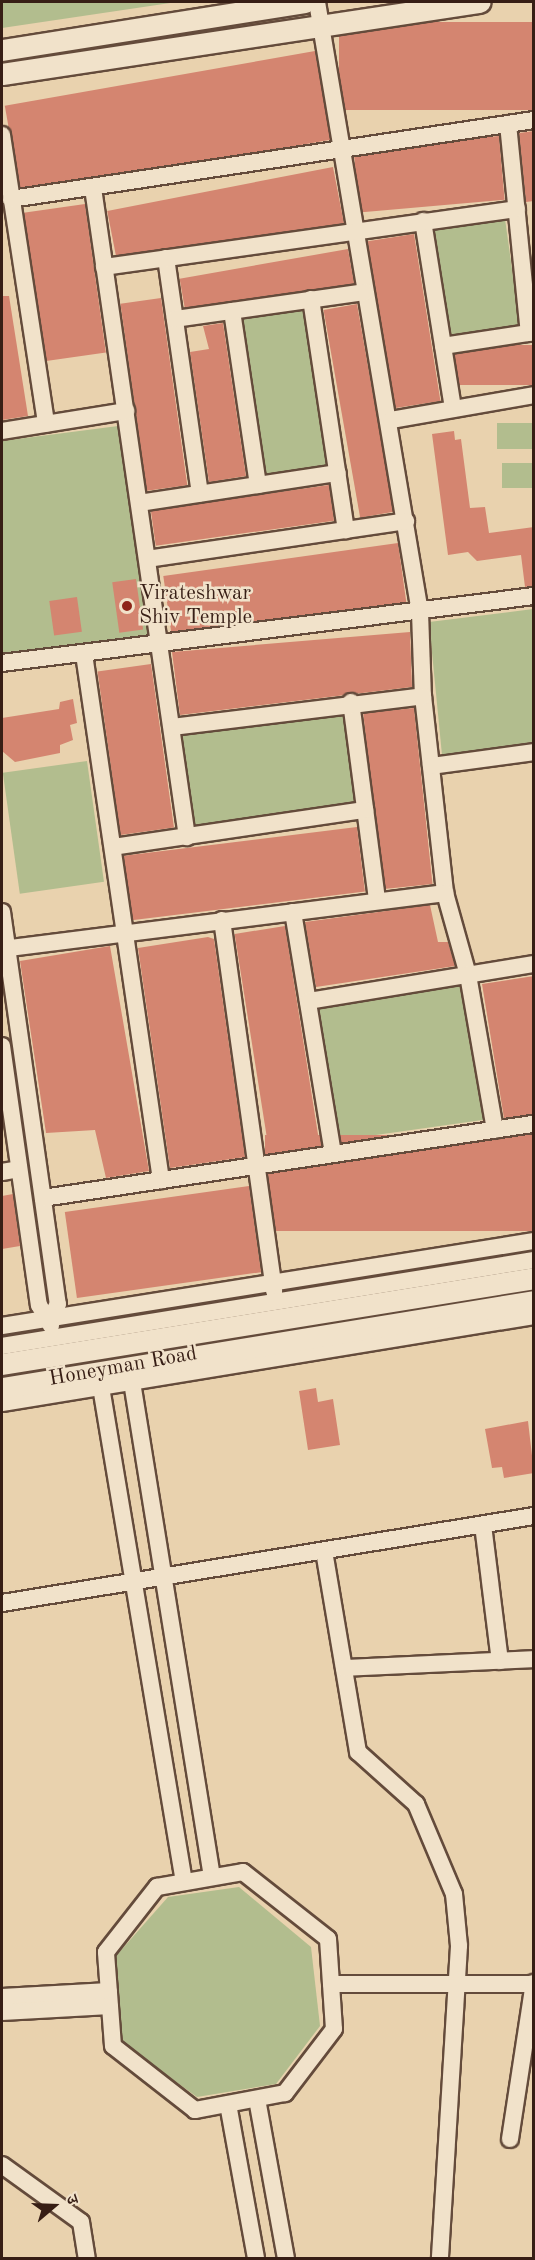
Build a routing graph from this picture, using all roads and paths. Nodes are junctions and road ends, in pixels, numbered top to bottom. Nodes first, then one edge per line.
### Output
1 (304, 2) edge
2 (317, 2) edge
3 (480, 2) edge
4 (398, 8) edge
5 (321, 27) junction
6 (2, 50) edge
7 (2, 74) edge
8 (534, 120) edge
9 (508, 124) junction
10 (2, 135) edge
11 (342, 151) junction
12 (93, 188) junction
13 (12, 199) junction
14 (517, 209) junction
15 (423, 221) junction
16 (356, 232) junction
17 (166, 258) junction
18 (104, 267) junction
19 (365, 292) junction
20 (311, 299) junction
21 (232, 311) junction
22 (175, 319) junction
23 (531, 332) edge
24 (443, 346) junction
25 (534, 395) edge
26 (453, 409) junction
27 (126, 411) junction
28 (391, 420) junction
29 (46, 424) junction
30 (2, 431) edge
31 (338, 473) junction
32 (258, 485) junction
33 (200, 494) junction
34 (139, 503) junction
35 (406, 521) junction
36 (346, 530) junction
37 (147, 559) junction
38 (534, 596) edge
39 (420, 612) junction
40 (160, 644) junction
41 (84, 654) junction
42 (2, 663) edge
43 (423, 696) junction
44 (351, 702) junction
45 (172, 727) junction
46 (534, 752) edge
47 (431, 766) junction
48 (365, 810) junction
49 (187, 837) junction
50 (113, 847) junction
51 (445, 893) junction
52 (377, 900) junction
53 (2, 912) edge
54 (293, 912) junction
55 (222, 920) junction
56 (125, 933) junction
57 (4, 949) edge
58 (534, 964) edge
59 (468, 975) junction
60 (308, 1001) junction
61 (2, 1046) edge
62 (534, 1124) edge
63 (495, 1130) junction
64 (333, 1154) junction
65 (256, 1165) junction
66 (19, 1169) junction
67 (2, 1172) edge
68 (160, 1180) junction
69 (43, 1198) junction
70 (534, 1241) edge
71 (534, 1260) edge
72 (534, 1278) edge
73 (272, 1282) junction
74 (534, 1301) edge
75 (278, 1302) junction
76 (534, 1316) edge
77 (50, 1318) junction
78 (2, 1326) edge
79 (53, 1338) junction
80 (2, 1346) edge
81 (2, 1364) edge
82 (132, 1382) junction
83 (101, 1387) junction
84 (2, 1388) edge
85 (2, 1403) edge
86 (534, 1516) edge
87 (483, 1525) junction
88 (324, 1551) junction
89 (164, 1577) junction
90 (134, 1582) junction
91 (2, 1603) edge
92 (534, 1659) edge
93 (500, 1661) junction
94 (344, 1668) junction
95 (212, 1877) junction
96 (184, 1882) junction
97 (456, 1981) junction
98 (331, 1984) junction
99 (534, 1984) edge
100 (2, 1997) edge
101 (110, 1999) junction
102 (2, 2012) edge
103 (257, 2098) junction
104 (228, 2104) junction
105 (510, 2139) dead end
106 (2, 2165) edge
107 (87, 2259) edge
108 (256, 2259) edge
109 (286, 2259) edge
110 (440, 2259) edge

1 - 6 street
2 - 5 street
3 - 4 street
4 - 5 street
5 - 7 street
5 - 11 street
8 - 9 street
9 - 11 street
9 - 14 street
10 - 13 street
11 - 12 street
11 - 16 street
12 - 13 street
12 - 18 street
13 - 29 street
14 - 15 street
14 - 23 street
15 - 16 street
15 - 24 street
16 - 17 street
16 - 19 street
17 - 18 street
17 - 22 street
18 - 27 street
19 - 20 street
19 - 28 street
20 - 21 street
20 - 31 street
21 - 22 street
21 - 32 street
22 - 33 street
23 - 24 street
24 - 26 street
25 - 26 street
26 - 28 street
27 - 29 street
27 - 34 street
28 - 35 street
29 - 30 street
31 - 32 street
31 - 36 street
32 - 33 street
33 - 34 street
34 - 37 street
35 - 36 street
35 - 39 street
36 - 37 street
37 - 40 street
38 - 39 street
39 - 40 street
39 - 43 street
40 - 41 street
40 - 45 street
41 - 42 street
41 - 50 street
43 - 44 street
43 - 47 street
44 - 45 street
44 - 48 street
45 - 49 street
46 - 47 street
47 - 51 street
48 - 49 street
48 - 52 street
49 - 50 street
50 - 56 street
51 - 52 street
51 - 59 street
52 - 54 street
53 - 57 street
54 - 55 street
54 - 60 street
55 - 56 street
55 - 65 street
56 - 57 street
56 - 68 street
57 - 69 street
58 - 59 street
59 - 60 street
59 - 63 street
60 - 64 street
61 - 66 street
62 - 63 street
63 - 64 street
64 - 65 street
65 - 68 street
65 - 73 street
66 - 67 street
66 - 77 street
68 - 69 street
69 - 77 street
70 - 73 street
71 - 75 street
72 - 81 street
73 - 75 street
73 - 77 street
74 - 84 street, Honeyman Road
75 - 79 street
76 - 82 street
77 - 78 street
77 - 79 street
79 - 80 street
82 - 83 street
82 - 89 street
83 - 85 street
83 - 90 street
86 - 87 street
87 - 88 street
87 - 93 street
88 - 89 street
88 - 94 street
89 - 90 street
89 - 95 street
90 - 91 street
90 - 96 street
92 - 93 street
93 - 94 street
94 - 97 street
95 - 96 street
95 - 98 street
96 - 101 street
97 - 98 street
97 - 99 street
97 - 110 street
98 - 103 street
99 - 105 street
100 - 101 street
101 - 102 street
101 - 104 street
103 - 104 street
103 - 109 street
104 - 108 street
106 - 107 street

